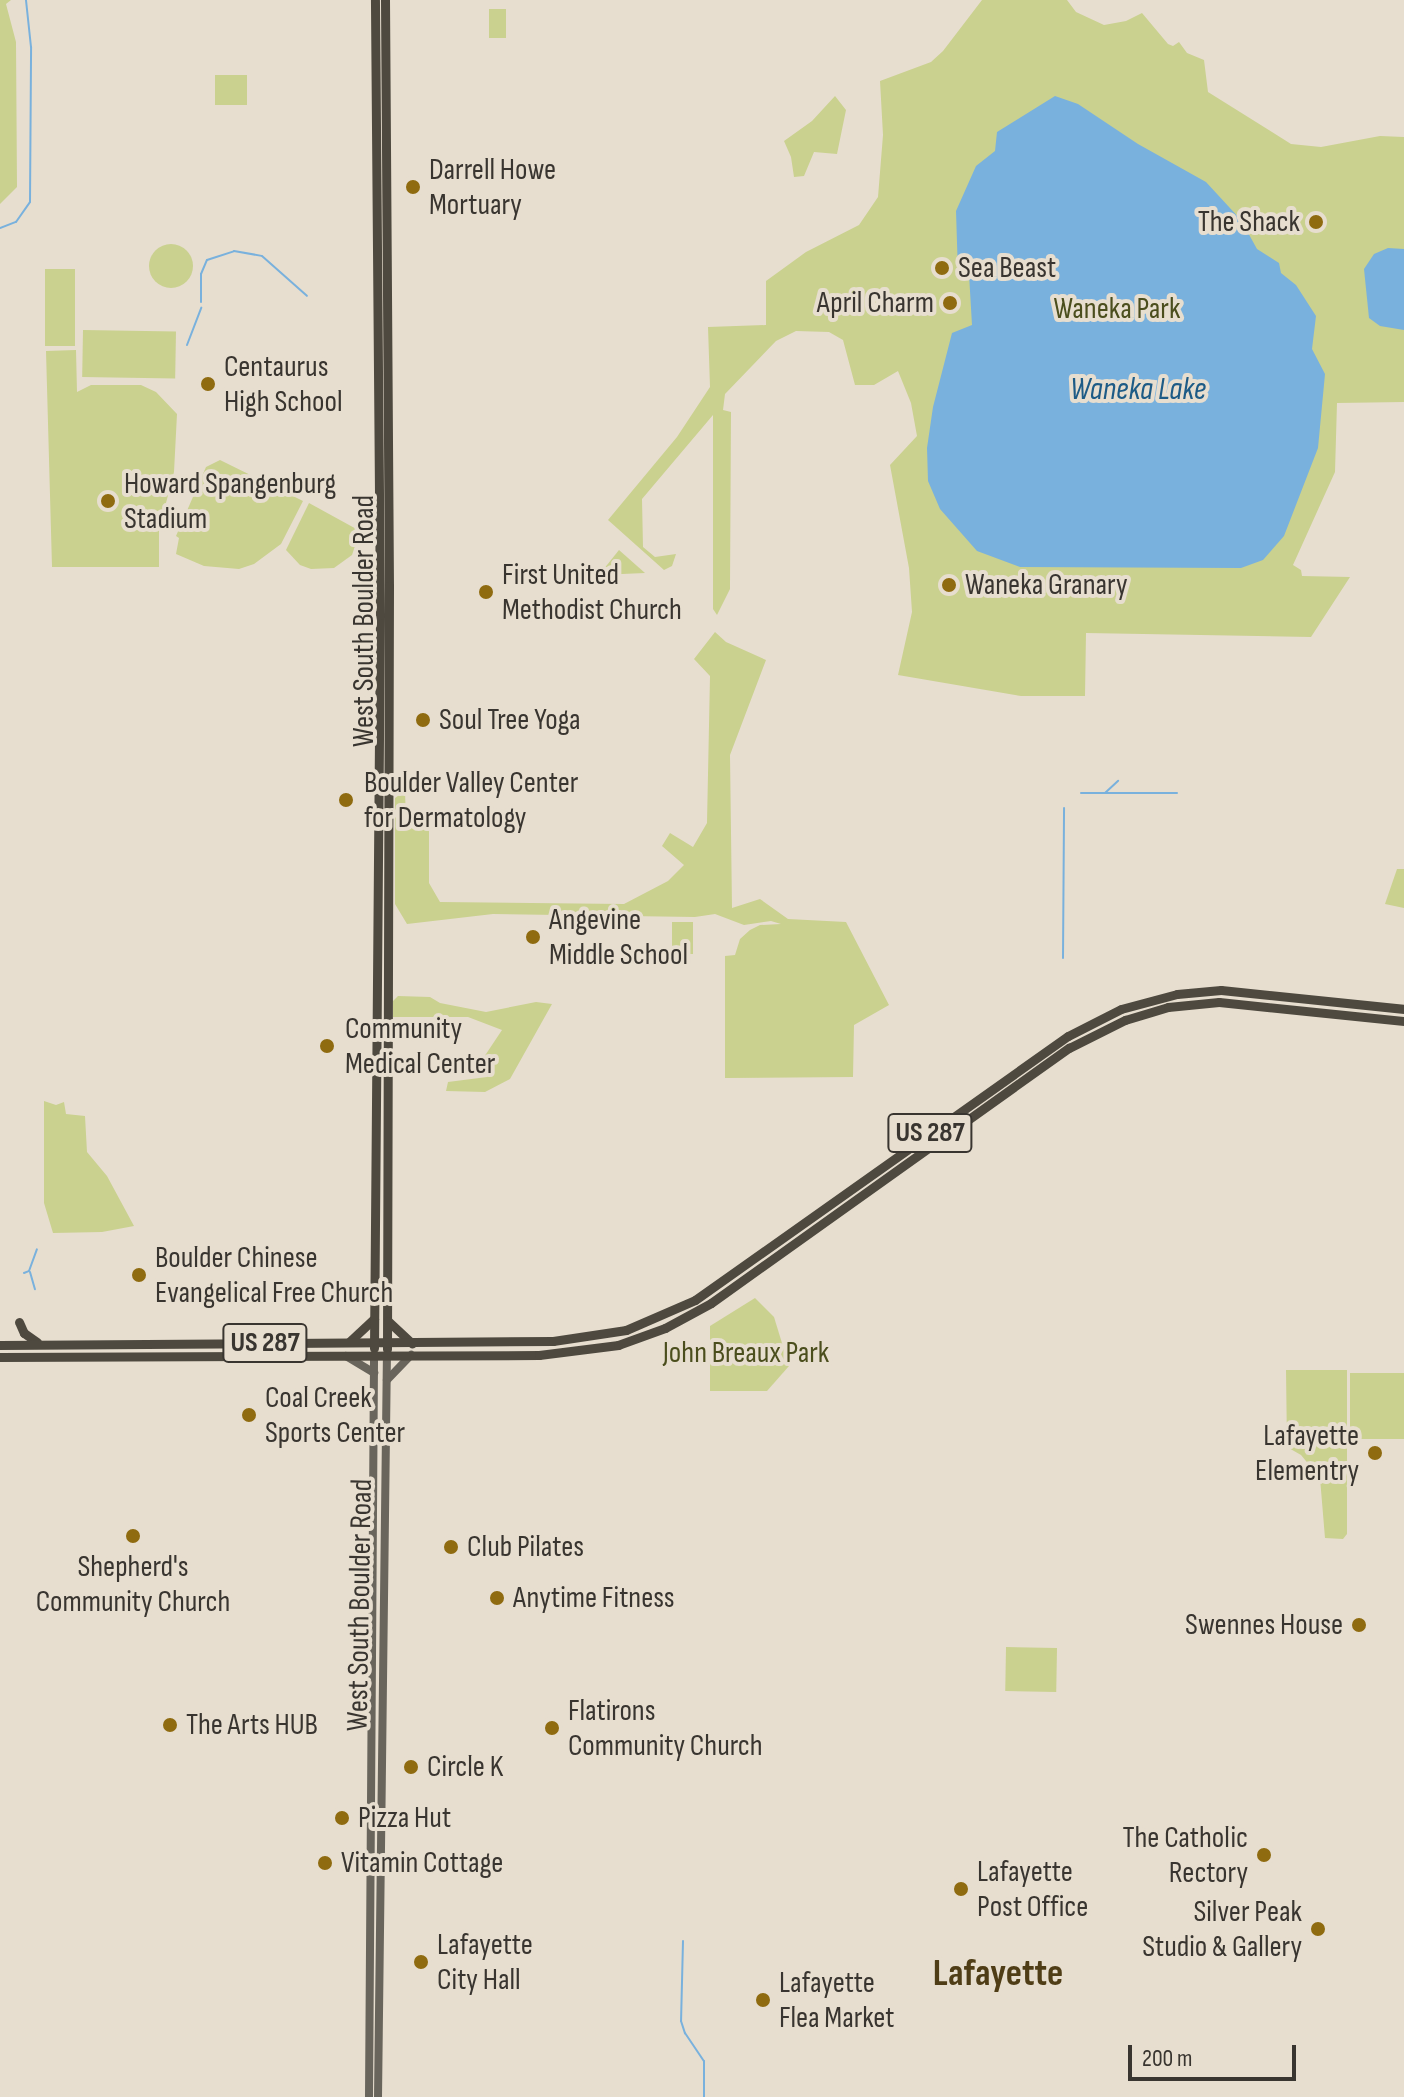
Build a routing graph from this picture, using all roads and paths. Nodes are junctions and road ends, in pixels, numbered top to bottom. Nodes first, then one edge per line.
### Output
1 (375, 0) edge
2 (385, 0) edge
3 (1404, 1009) edge
4 (1404, 1021) edge
5 (374, 1319) junction
6 (387, 1320) junction
7 (348, 1342) junction
8 (374, 1342) junction
9 (387, 1342) junction
10 (412, 1343) junction
11 (0, 1344) edge
12 (43, 1344) junction
13 (19, 1345) junction
14 (387, 1355) junction
15 (411, 1355) junction
16 (346, 1356) junction
17 (374, 1356) junction
18 (0, 1357) edge
19 (374, 1373) junction
20 (387, 1381) junction
21 (377, 1915) junction
22 (369, 2097) edge
23 (378, 2097) edge

1 - 5 main road, West South Boulder Road
2 - 6 main road, West South Boulder Road
3 - 10 main road, US 287
4 - 15 main road, US 287
5 - 7 main road
5 - 8 main road, West South Boulder Road
6 - 9 main road, West South Boulder Road
6 - 10 main road
7 - 8 main road, US 287
7 - 12 main road, US 287
8 - 9 main road, US 287
8 - 17 main road, West South Boulder Road
9 - 10 main road, US 287
9 - 14 main road, West South Boulder Road
11 - 12 main road
11 - 13 main road, US 287
12 - 13 main road, US 287
13 - 18 main road
14 - 15 main road, US 287
14 - 17 main road, US 287
14 - 20 main road, West South Boulder Road
15 - 20 main road
16 - 17 main road, US 287
16 - 18 main road, US 287
16 - 19 main road
17 - 19 main road, West South Boulder Road
19 - 21 main road, West South Boulder Road
20 - 21 main road, West South Boulder Road
21 - 22 main road
21 - 23 main road

